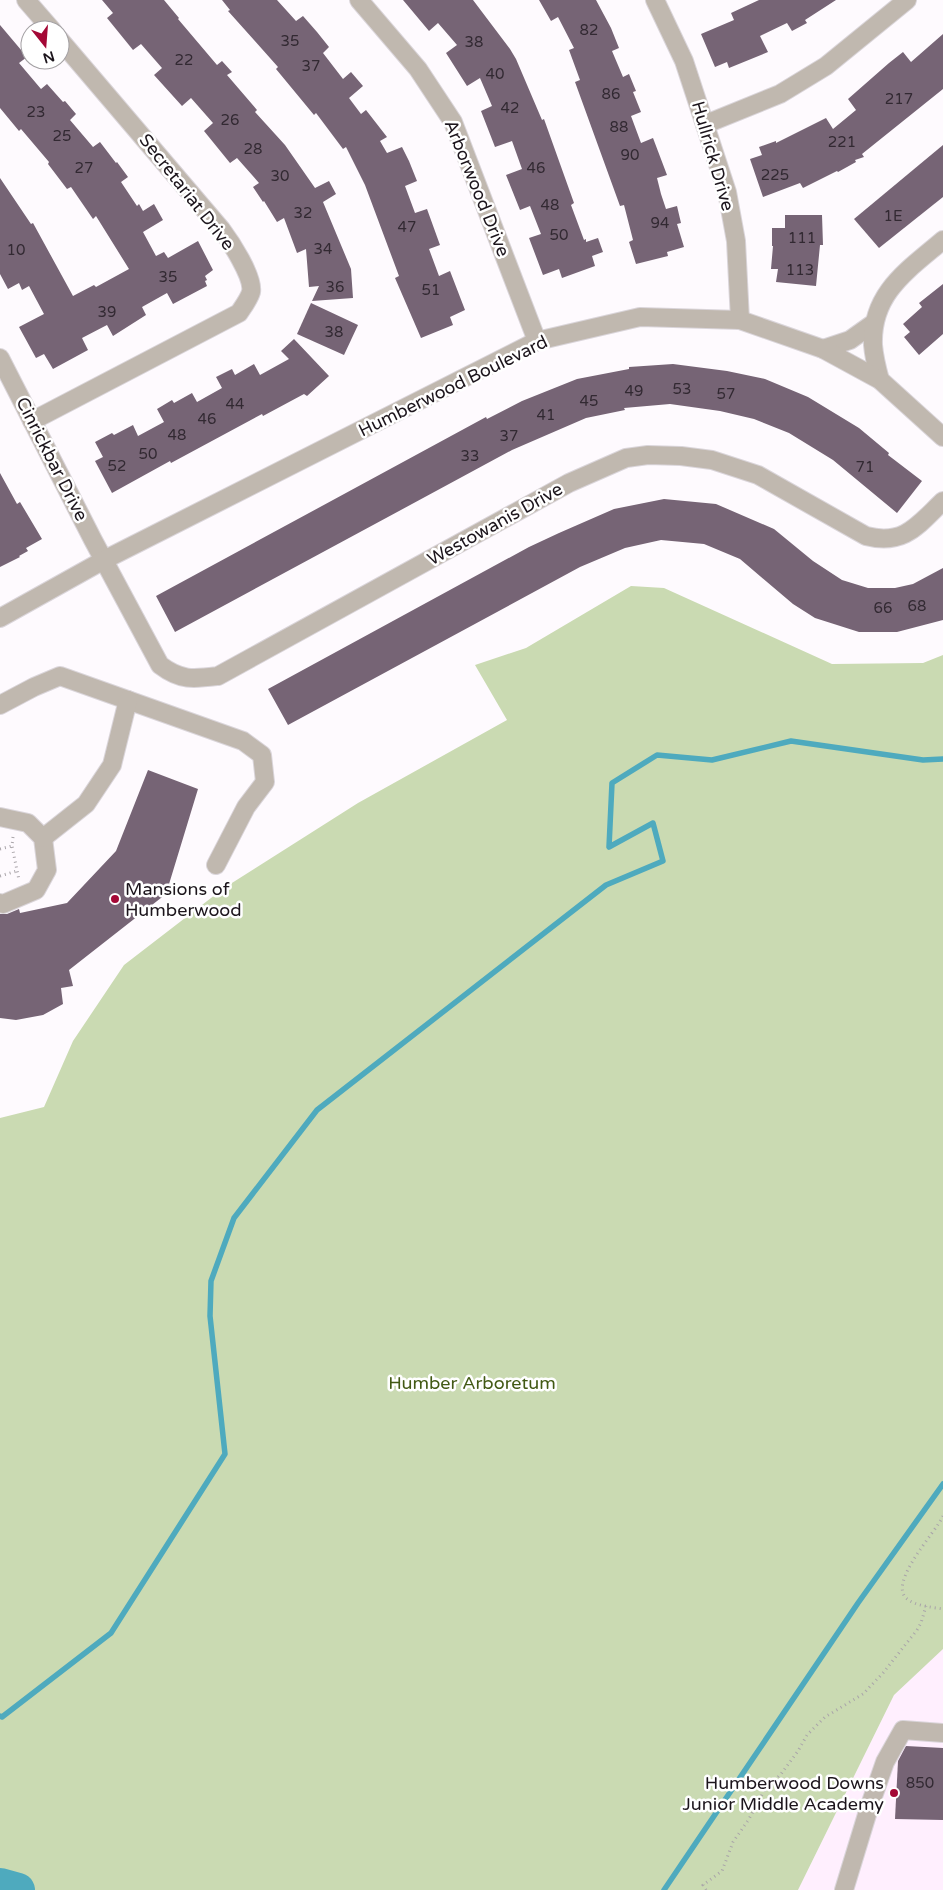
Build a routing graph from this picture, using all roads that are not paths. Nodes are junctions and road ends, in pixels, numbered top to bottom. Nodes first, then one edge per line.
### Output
1 (26, 0) edge
2 (359, 0) edge
3 (655, 0) edge
4 (907, 0) edge
5 (43, 20) edge
6 (70, 52) edge
7 (706, 124) junction
8 (943, 240) edge
9 (740, 320) junction
10 (874, 323) junction
11 (537, 341) junction
12 (823, 349) junction
13 (0, 358) edge
14 (880, 380) junction
15 (32, 421) junction
16 (943, 437) edge
17 (943, 501) edge
18 (104, 560) junction
19 (0, 618) edge
20 (128, 700) junction
21 (0, 705) edge
22 (8, 818) edge
23 (43, 838) junction
24 (216, 865) dead end
25 (0, 903) edge
26 (943, 1733) edge
27 (844, 1890) edge

1 - 5 street
2 - 11 street, Arborwood Drive
3 - 7 street, Hullrick Drive
4 - 7 street
6 - 15 street, Secretariat Drive
7 - 9 street, Hullrick Drive
8 - 10 street
9 - 11 street, Humberwood Boulevard
9 - 12 street, Humberwood Boulevard
10 - 12 street
10 - 14 street
11 - 18 street, Humberwood Boulevard
12 - 14 street, Humberwood Boulevard
13 - 15 street, Cinrickbar Drive
14 - 16 street, Humberwood Boulevard
15 - 18 street, Cinrickbar Drive
17 - 18 street, Westowanis Drive
18 - 19 street, Humberwood Boulevard
20 - 21 street
20 - 23 street
20 - 24 street
22 - 23 street
23 - 25 street
26 - 27 street

